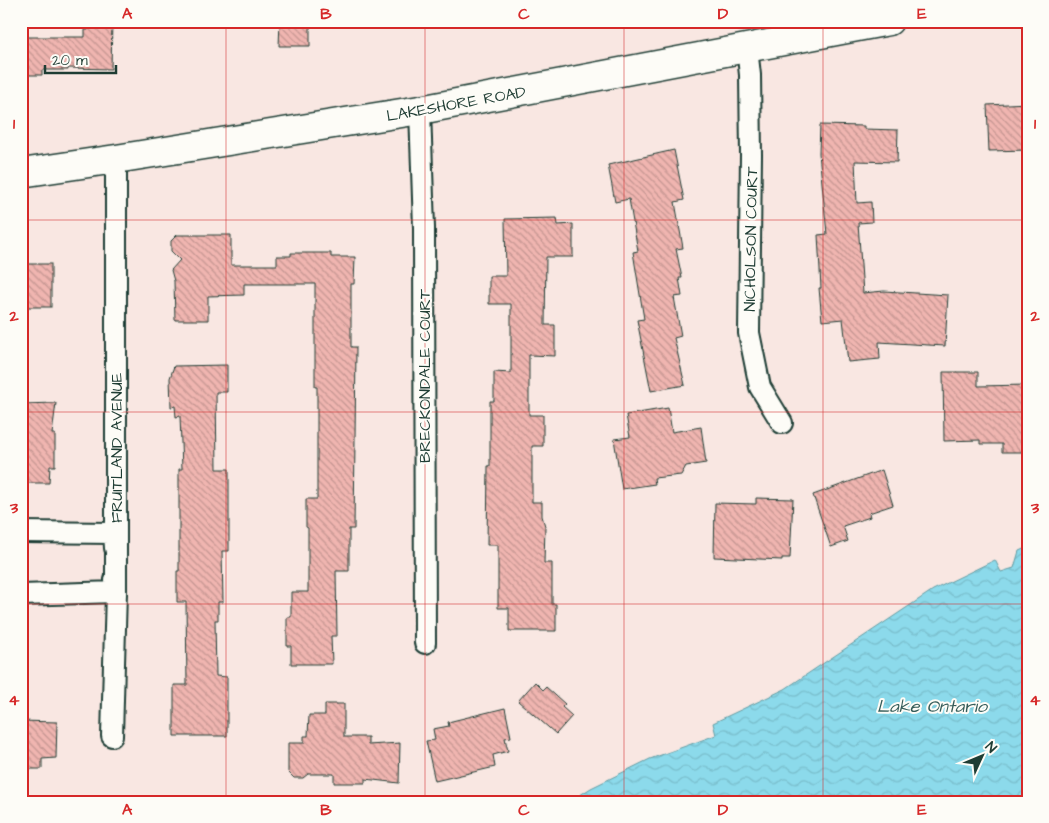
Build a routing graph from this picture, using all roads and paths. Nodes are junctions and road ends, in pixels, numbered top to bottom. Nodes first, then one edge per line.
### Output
1 (889, 21) edge
2 (746, 48) junction
3 (420, 110) junction
4 (116, 159) junction
5 (21, 173) edge
6 (782, 423) dead end
7 (21, 532) edge
8 (116, 592) junction
9 (21, 595) edge
10 (425, 643) dead end
11 (112, 736) dead end

1 - 2 main road, LAKESHORE ROAD
2 - 3 main road, LAKESHORE ROAD
2 - 6 street, NICHOLSON COURT
3 - 4 main road, LAKESHORE ROAD
3 - 10 street, BRECKONDALE COURT
4 - 5 main road, LAKESHORE ROAD
4 - 8 street, FRUITLAND AVENUE
7 - 8 street
8 - 9 street
8 - 11 street, FRUITLAND AVENUE

